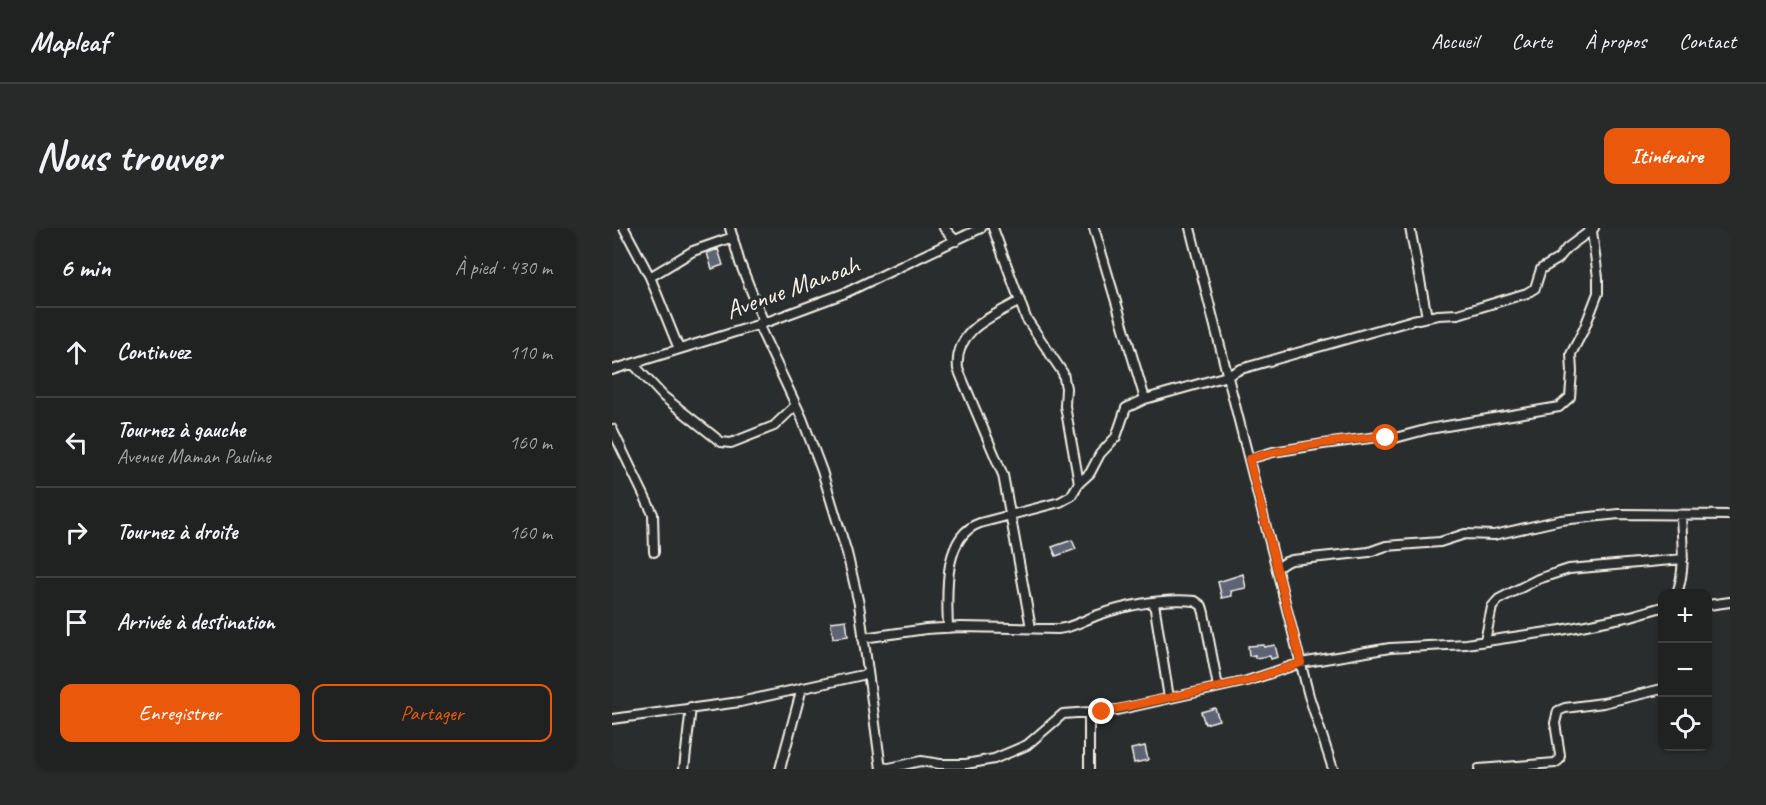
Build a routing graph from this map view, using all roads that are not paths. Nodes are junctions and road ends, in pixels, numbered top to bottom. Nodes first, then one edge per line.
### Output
1 (624, 228) edge
2 (730, 228) edge
3 (944, 228) edge
4 (981, 228) edge
5 (993, 228) edge
6 (1094, 228) edge
7 (1190, 228) edge
8 (1410, 228) edge
9 (1593, 229) edge
10 (733, 237) junction
11 (957, 241) junction
12 (650, 277) junction
13 (1020, 301) junction
14 (1427, 317) junction
15 (761, 324) junction
16 (680, 349) junction
17 (633, 364) junction
18 (612, 370) edge
19 (1227, 376) junction
20 (1145, 399) junction
21 (795, 406) junction
22 (612, 429) edge
23 (1249, 459) junction
24 (1079, 483) junction
25 (1730, 515) edge
26 (1681, 516) junction
27 (1011, 517) junction
28 (654, 552) dead end
29 (1683, 559) junction
30 (1276, 568) junction
31 (1678, 589) edge
32 (1730, 602) edge
33 (1154, 603) junction
34 (1712, 604) edge
35 (1658, 608) edge
36 (948, 628) junction
37 (1032, 628) junction
38 (863, 638) junction
39 (1485, 641) junction
40 (1301, 663) junction
41 (867, 674) junction
42 (1218, 687) junction
43 (802, 688) junction
44 (1658, 690) edge
45 (1169, 698) junction
46 (691, 707) junction
47 (1089, 713) junction
48 (612, 719) edge
49 (881, 768) edge
50 (684, 769) edge
51 (780, 769) edge
52 (1089, 769) edge
53 (1333, 769) edge
54 (1479, 769) edge

1 - 12 street
2 - 10 street
3 - 11 street
4 - 11 street, Avenue Manoah
5 - 13 street
6 - 20 street
7 - 19 street
8 - 14 street
9 - 14 street
9 - 23 street
10 - 12 street
10 - 15 street
11 - 15 street, Avenue Manoah
12 - 16 street
13 - 24 street
13 - 27 street
14 - 19 street
15 - 16 street, Avenue Manoah
15 - 21 street
16 - 17 street, Avenue Manoah
17 - 18 street, Avenue Manoah
17 - 21 street
19 - 20 street
19 - 23 street
20 - 24 street
21 - 38 street
22 - 28 street
23 - 30 street
24 - 27 street
25 - 26 street
26 - 29 street
26 - 30 street
27 - 36 street
27 - 37 street
29 - 31 street
29 - 39 street
30 - 40 street
32 - 34 street
33 - 37 street
33 - 42 street
33 - 45 street
35 - 39 street
36 - 37 street
36 - 38 street
38 - 41 street
39 - 40 street
40 - 42 street
40 - 53 street
41 - 43 street
41 - 49 street
42 - 45 street
43 - 46 street
43 - 51 street
44 - 54 street
45 - 47 street
46 - 48 street
46 - 50 street
47 - 49 street
47 - 52 street

